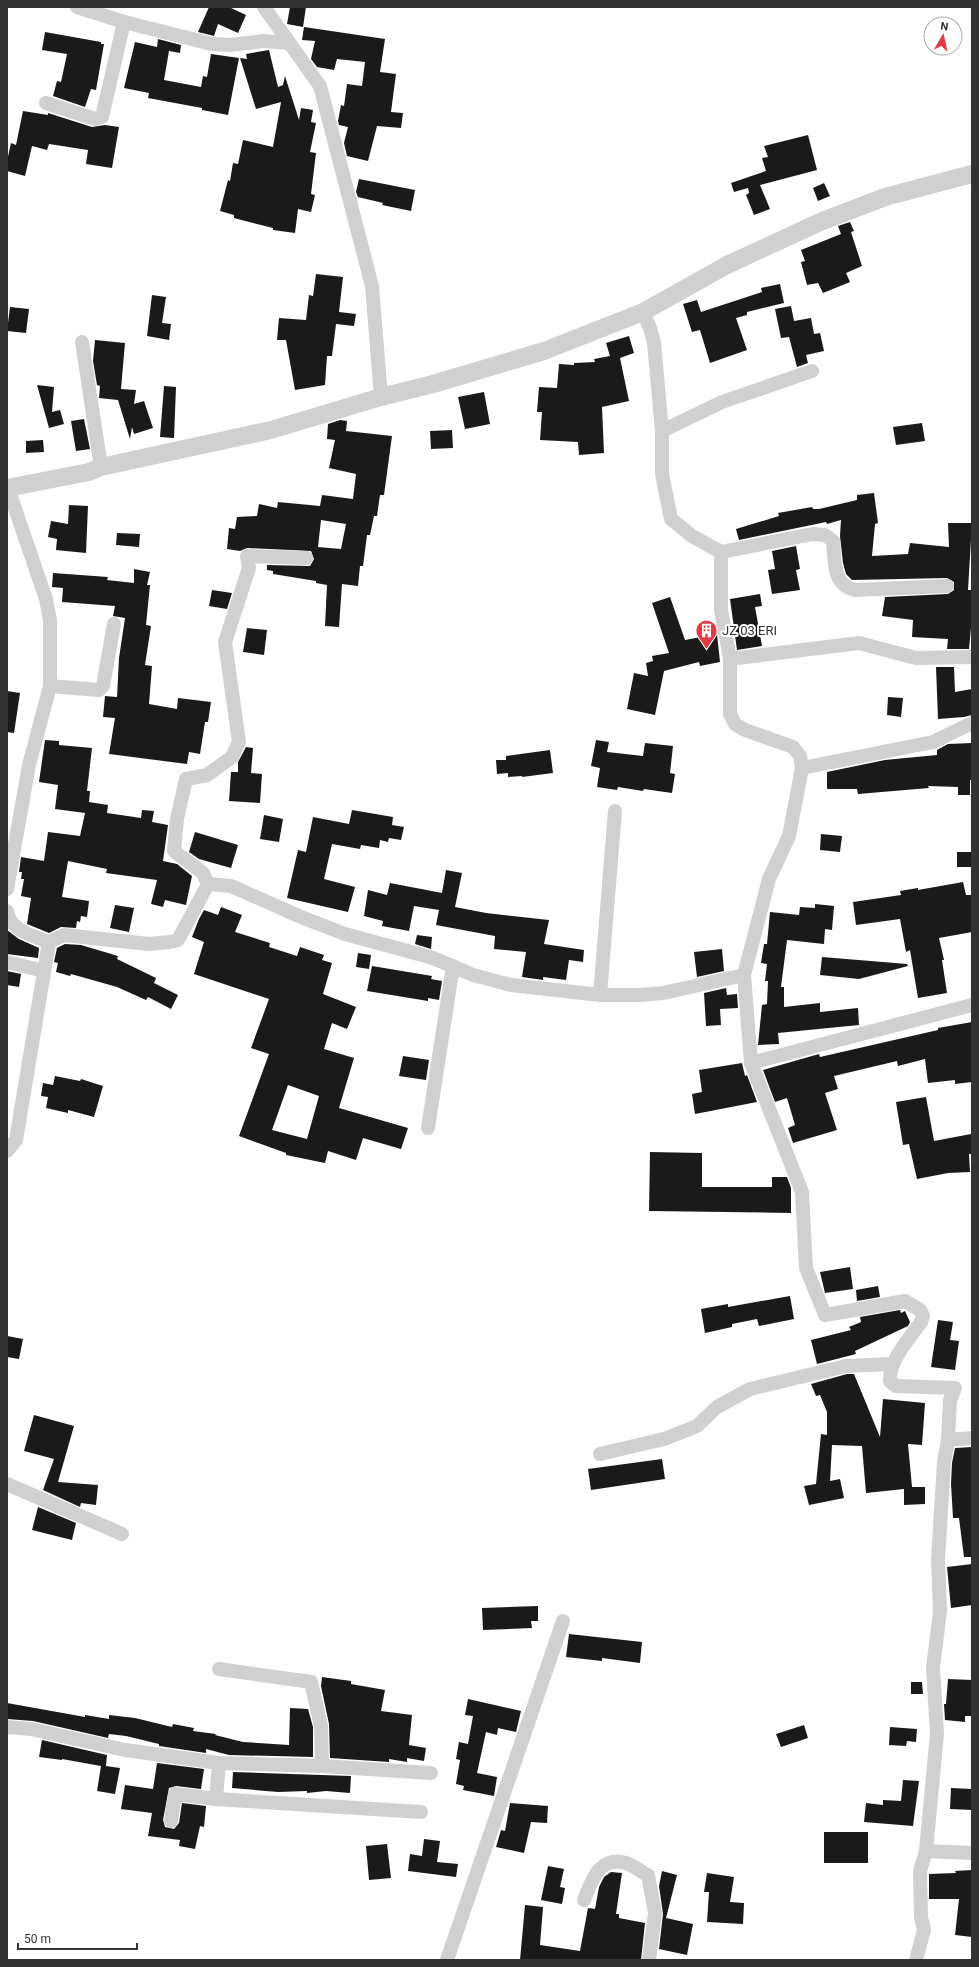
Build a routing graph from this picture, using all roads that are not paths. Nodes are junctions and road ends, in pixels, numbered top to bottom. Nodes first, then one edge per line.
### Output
1 (77, 7) edge
2 (264, 7) edge
3 (124, 22) junction
4 (289, 43) junction
5 (46, 103) dead end
6 (972, 174) edge
7 (643, 312) junction
8 (82, 342) dead end
9 (812, 371) dead end
10 (381, 397) junction
11 (662, 431) junction
12 (101, 467) junction
13 (8, 488) edge
14 (721, 552) junction
15 (306, 558) dead end
16 (946, 586) dead end
17 (114, 624) dead end
18 (972, 657) edge
19 (730, 659) junction
20 (50, 686) junction
21 (972, 723) edge
22 (802, 768) junction
23 (615, 811) dead end
24 (208, 884) junction
25 (7, 885) edge
26 (7, 911) edge
27 (49, 942) junction
28 (7, 962) edge
29 (453, 966) junction
30 (44, 971) junction
31 (744, 976) junction
32 (600, 995) junction
33 (972, 1005) edge
34 (751, 1063) junction
35 (428, 1128) dead end
36 (10, 1144) edge
37 (893, 1364) junction
38 (972, 1438) edge
39 (948, 1440) junction
40 (600, 1454) dead end
41 (7, 1484) edge
42 (122, 1534) dead end
43 (563, 1621) dead end
44 (219, 1669) dead end
45 (7, 1727) edge
46 (218, 1763) junction
47 (322, 1766) junction
48 (431, 1773) dead end
49 (216, 1799) junction
50 (421, 1812) dead end
51 (171, 1821) dead end
52 (926, 1851) junction
53 (972, 1853) edge
54 (584, 1900) dead end
55 (447, 1960) edge
56 (649, 1960) edge
57 (916, 1960) edge

1 - 3 street
2 - 4 street
3 - 4 street
3 - 5 street
4 - 10 street
6 - 7 street
7 - 10 street
7 - 11 street
8 - 12 street
9 - 11 street
10 - 12 street
11 - 14 street
12 - 13 street
13 - 20 street
14 - 16 street
14 - 19 street
15 - 24 street
17 - 20 street
18 - 19 street
19 - 22 street
20 - 25 street
21 - 22 street
22 - 31 street
23 - 32 street
24 - 27 street
24 - 29 street
26 - 27 street
27 - 30 street
28 - 30 street
29 - 32 street
29 - 35 street
30 - 36 street
31 - 32 street
31 - 34 street
33 - 34 street
34 - 37 street
37 - 39 street
37 - 40 street
38 - 39 street
39 - 52 street
41 - 42 street
43 - 55 street
44 - 47 street
45 - 46 street
46 - 47 street
46 - 49 street
47 - 48 street
49 - 50 street
49 - 51 street
52 - 53 street
52 - 57 street
54 - 56 street

